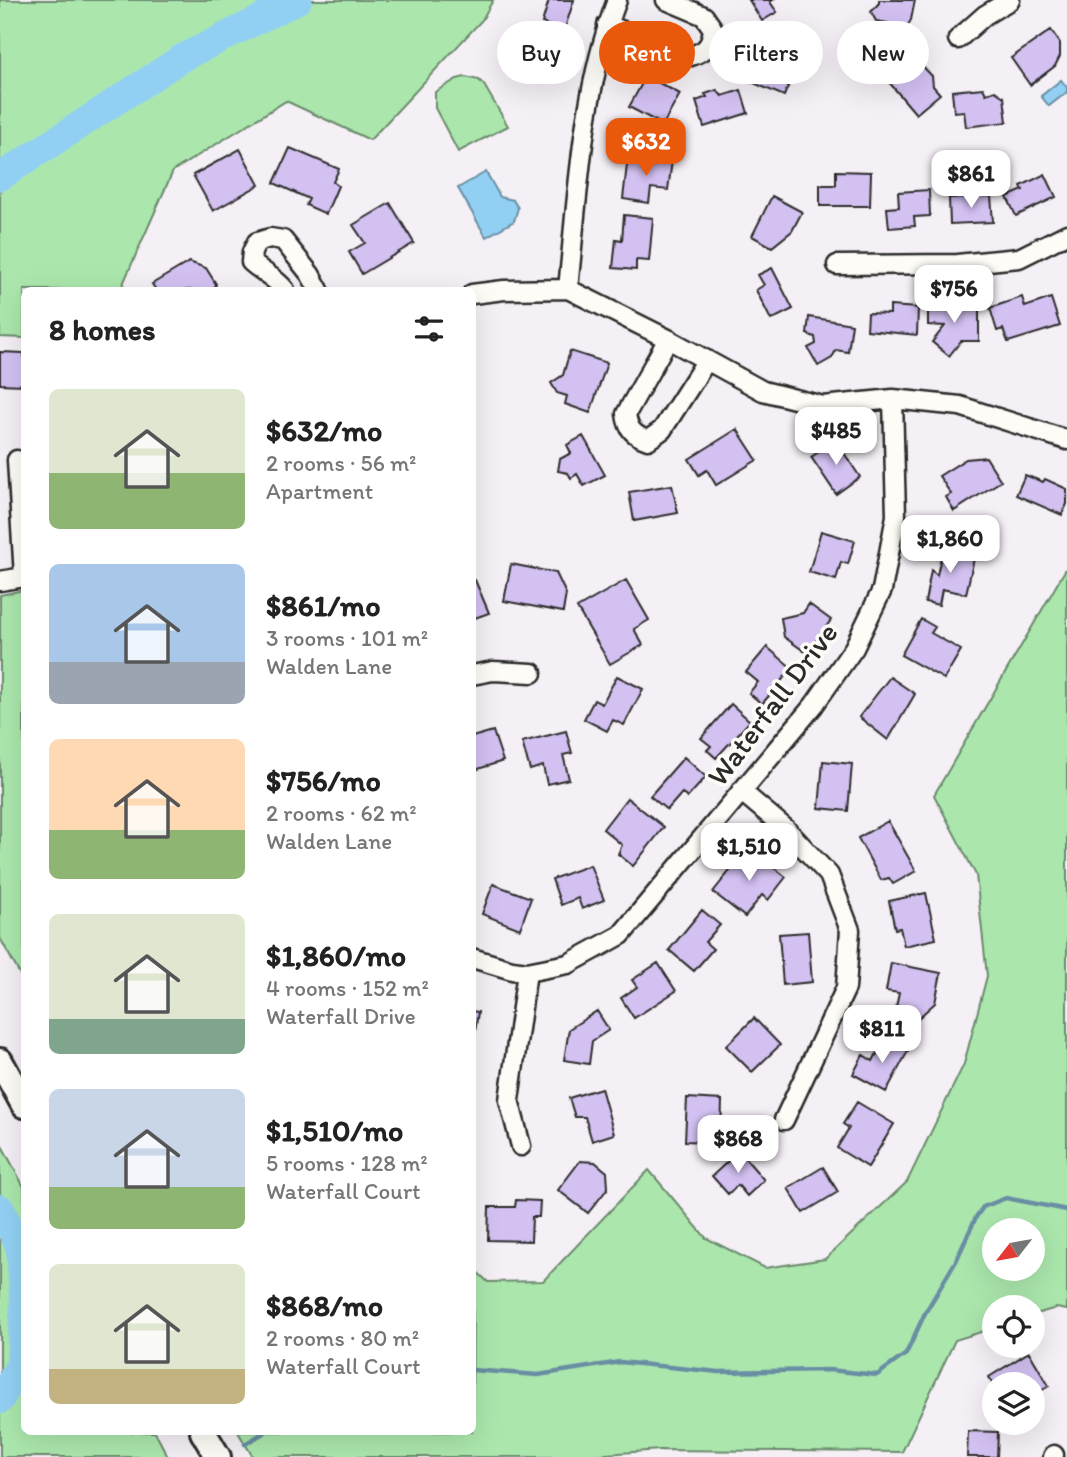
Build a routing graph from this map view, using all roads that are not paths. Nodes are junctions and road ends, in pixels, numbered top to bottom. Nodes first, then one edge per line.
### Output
1 (617, 0) edge
2 (666, 0) edge
3 (1010, 0) edge
4 (609, 21) edge
5 (958, 39) dead end
6 (599, 52) edge
7 (695, 55) edge
8 (1067, 234) edge
9 (837, 265) dead end
10 (283, 287) edge
11 (317, 287) edge
12 (568, 289) junction
13 (476, 294) edge
14 (668, 339) junction
15 (708, 360) junction
16 (893, 399) junction
17 (1067, 440) edge
18 (17, 460) dead end
19 (21, 527) edge
20 (21, 578) edge
21 (0, 581) edge
22 (533, 673) dead end
23 (476, 674) edge
24 (741, 791) junction
25 (476, 959) edge
26 (527, 972) junction
27 (0, 1061) edge
28 (21, 1100) edge
29 (784, 1120) dead end
30 (521, 1146) dead end
31 (205, 1435) edge
32 (218, 1457) edge

1 - 4 street
2 - 7 street
3 - 5 street
6 - 12 street
8 - 9 street
10 - 11 street
12 - 13 street
12 - 14 street
14 - 15 street
14 - 15 street
15 - 16 street
16 - 17 street
16 - 24 street, Waterfall Drive
18 - 19 street
20 - 21 street
22 - 23 street
24 - 26 street, Waterfall Drive
24 - 29 street
25 - 26 street, Waterfall Drive
26 - 30 street
27 - 28 main road
31 - 32 main road

